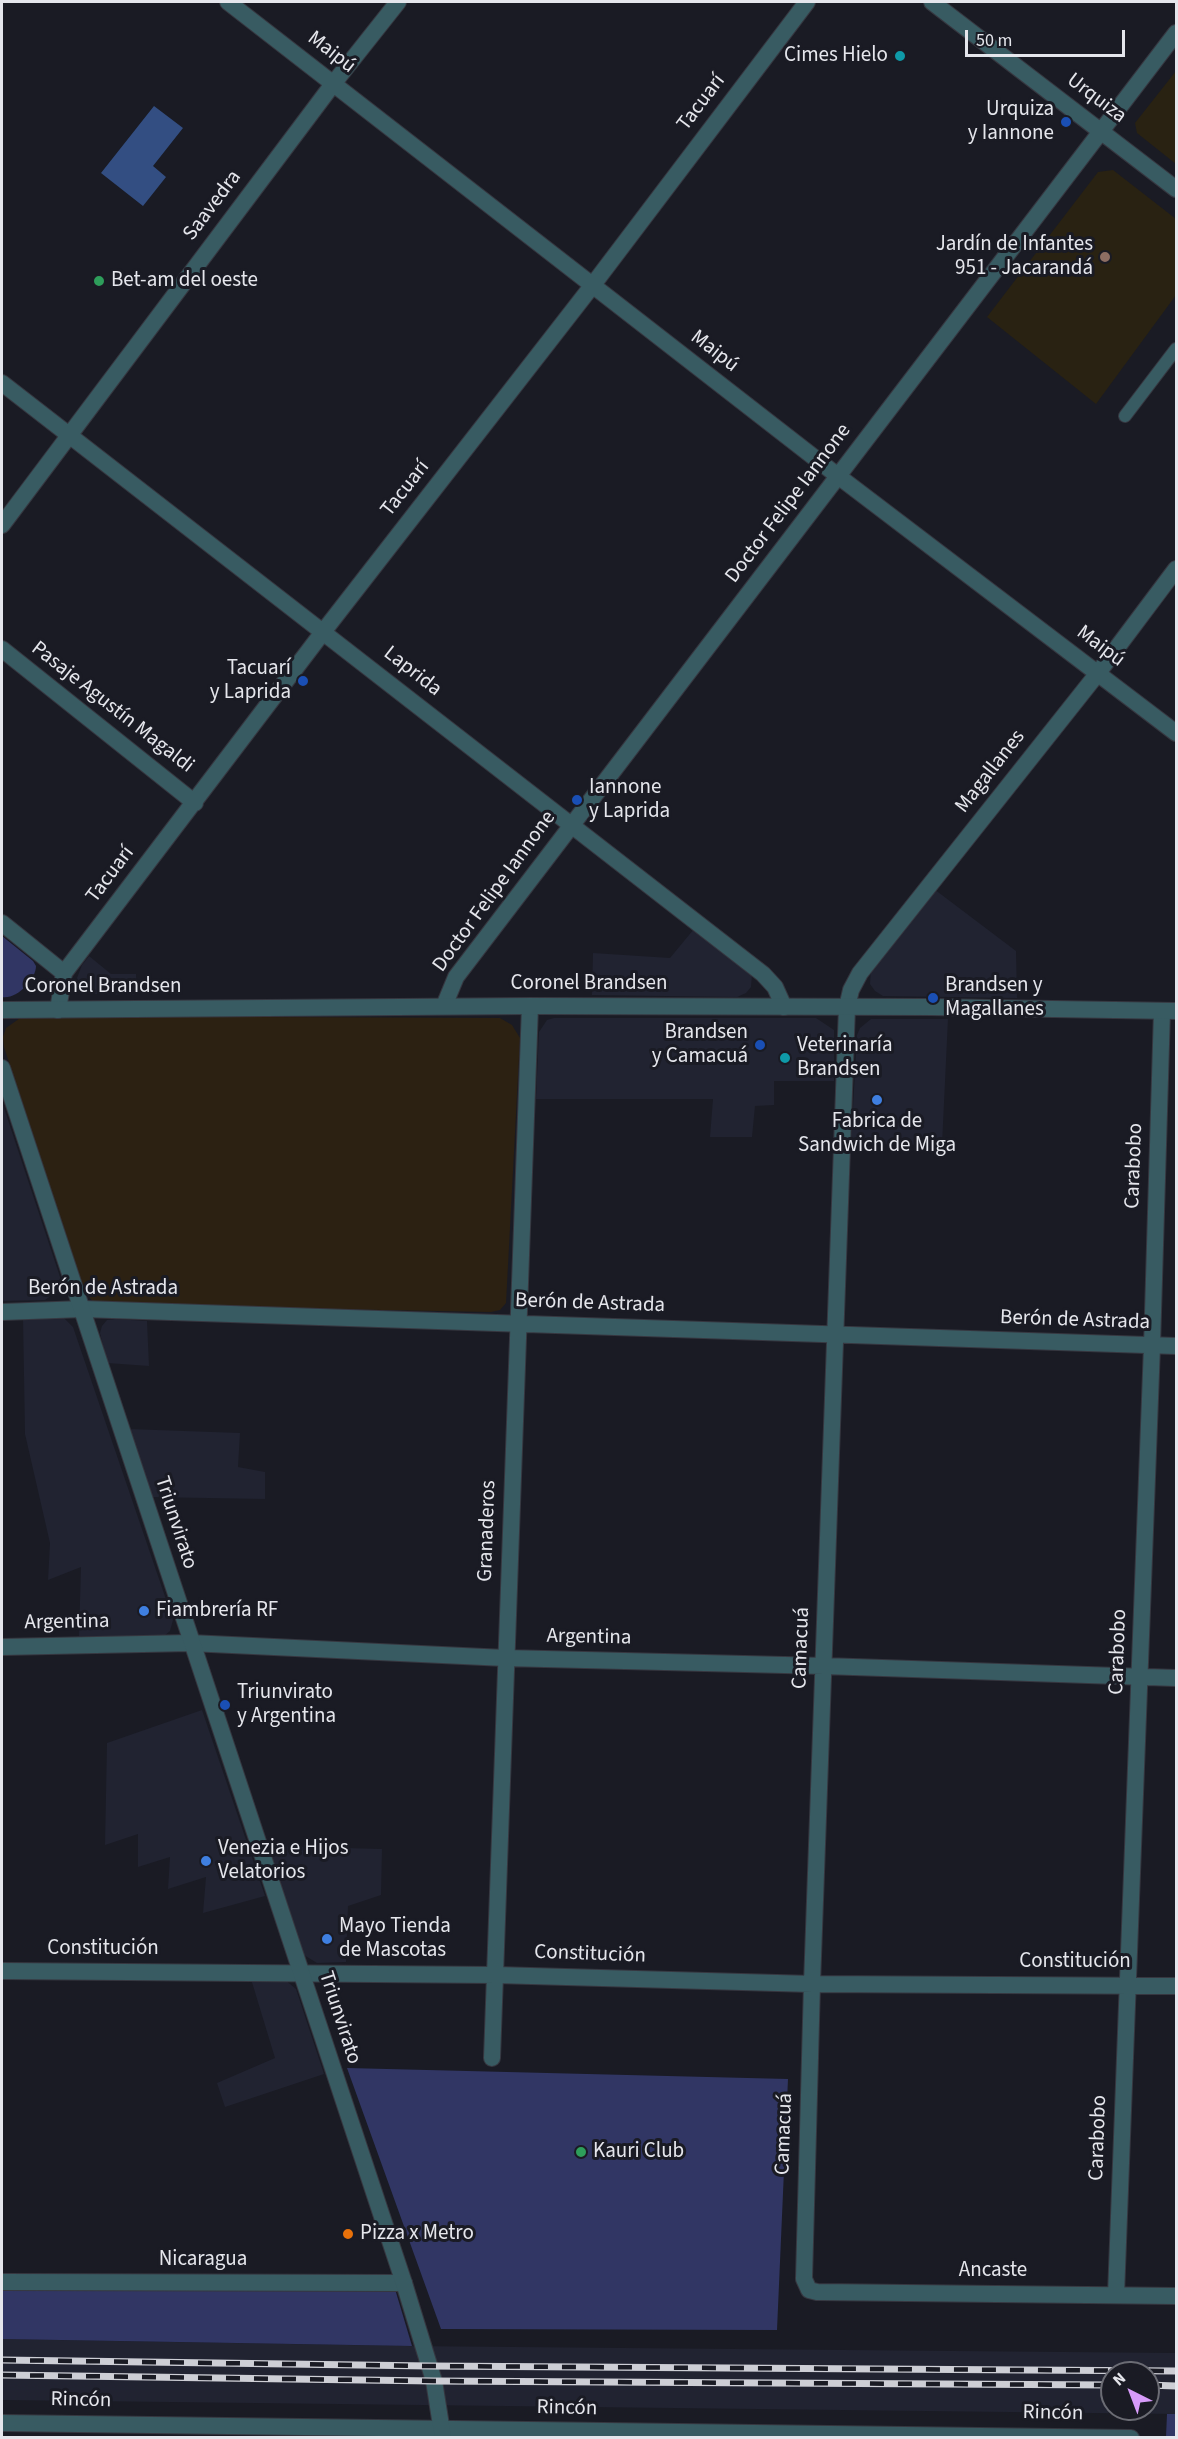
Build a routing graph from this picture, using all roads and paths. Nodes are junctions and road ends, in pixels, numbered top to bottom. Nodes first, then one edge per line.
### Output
1 (228, 2) edge
2 (398, 2) edge
3 (807, 2) edge
4 (932, 2) edge
5 (1176, 33) edge
6 (333, 84) junction
7 (1101, 132) junction
8 (1176, 189) edge
9 (592, 286) junction
10 (1176, 349) edge
11 (2, 383) edge
12 (1125, 416) dead end
13 (68, 435) junction
14 (838, 476) junction
15 (2, 525) edge
16 (1176, 569) edge
17 (323, 632) junction
18 (2, 649) edge
19 (1098, 673) junction
20 (1176, 733) edge
21 (195, 802) junction
22 (573, 824) junction
23 (2, 923) edge
24 (64, 973) junction
25 (444, 1006) junction
26 (530, 1006) junction
27 (784, 1007) junction
28 (847, 1007) junction
29 (2, 1010) edge
30 (58, 1011) junction
31 (1169, 1011) edge
32 (2, 1068) edge
33 (83, 1309) junction
34 (2, 1312) edge
35 (519, 1323) junction
36 (835, 1336) junction
37 (1152, 1346) junction
38 (1176, 1346) edge
39 (190, 1643) junction
40 (2, 1647) edge
41 (505, 1658) junction
42 (824, 1666) junction
43 (1140, 1676) junction
44 (1176, 1678) edge
45 (2, 1971) edge
46 (301, 1972) junction
47 (496, 1974) junction
48 (812, 1984) junction
49 (1127, 1985) junction
50 (1176, 1986) edge
51 (492, 2058) dead end
52 (2, 2282) edge
53 (404, 2283) junction
54 (809, 2290) joint
55 (1116, 2295) junction
56 (1176, 2296) edge
57 (2, 2423) edge
58 (23, 2430) edge
59 (442, 2434) edge
60 (1131, 2438) edge

1 - 6 street, Maipú
2 - 6 street, Saavedra
3 - 9 street, Tacuarí
4 - 7 street, Urquiza
5 - 7 street, Doctor Felipe Iannone
6 - 9 street, Maipú
6 - 13 street, Saavedra
7 - 8 street, Urquiza
7 - 14 street, Doctor Felipe Iannone
9 - 14 street, Maipú
9 - 17 street, Tacuarí
10 - 12 lane
11 - 13 street, Laprida
13 - 15 street, Saavedra
13 - 17 street, Laprida
14 - 19 street, Maipú
14 - 22 street, Doctor Felipe Iannone
16 - 19 street, Magallanes
17 - 21 street, Tacuarí
17 - 22 street, Laprida
18 - 21 street, Pasaje Agustín Magaldi
19 - 20 street, Maipú
19 - 28 street, Magallanes
21 - 24 street, Tacuarí
22 - 25 street, Doctor Felipe Iannone
22 - 27 street, Laprida
23 - 24 street
24 - 30 street, Tacuarí
25 - 26 street, Coronel Brandsen
25 - 30 street, Coronel Brandsen
26 - 27 street, Coronel Brandsen
26 - 35 street, Granaderos
27 - 28 street, Coronel Brandsen
28 - 31 street, Coronel Brandsen
28 - 36 street, Camacuá
29 - 30 street, Coronel Brandsen
31 - 37 street, Carabobo
32 - 33 street, Triunvirato
33 - 34 street, Berón de Astrada
33 - 35 street, Berón de Astrada
33 - 39 street, Triunvirato
35 - 36 street, Berón de Astrada
35 - 41 street, Granaderos
36 - 37 street, Berón de Astrada
36 - 42 street, Camacuá
37 - 38 street, Berón de Astrada
37 - 43 street, Carabobo
39 - 40 street, Argentina
39 - 41 street, Argentina
39 - 46 street, Triunvirato
41 - 42 street, Argentina
41 - 47 street, Granaderos
42 - 43 street, Argentina
42 - 48 street, Camacuá
43 - 44 street, Argentina
43 - 49 street, Carabobo
45 - 46 street, Constitución
46 - 47 street, Constitución
46 - 53 street, Triunvirato
47 - 48 street, Constitución
47 - 51 street, Granaderos
48 - 49 street, Constitución
48 - 54 street, Camacuá
49 - 50 street, Constitución
49 - 55 street, Carabobo
52 - 53 street, Nicaragua
53 - 59 street, Triunvirato
54 - 55 street, Ancaste
55 - 56 street, Ancaste
57 - 58 street, Rincón
58 - 59 street, Rincón
59 - 60 street, Rincón

